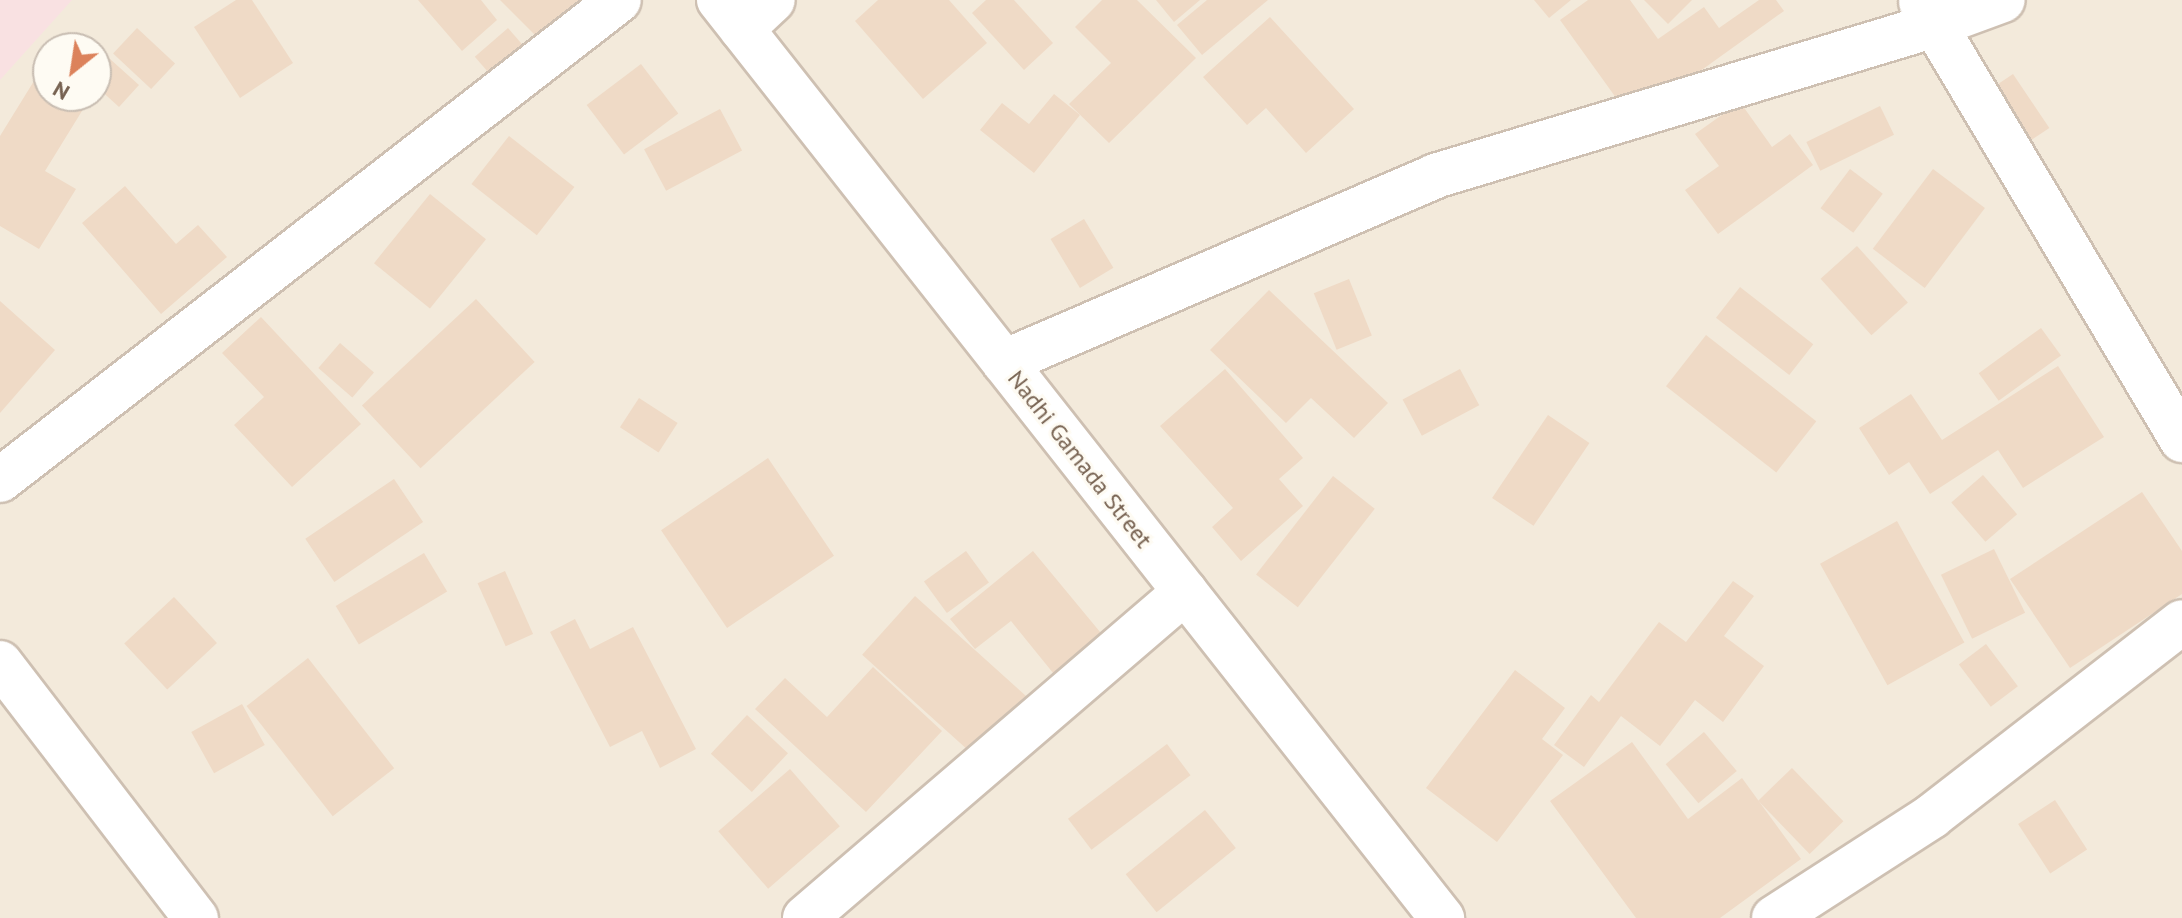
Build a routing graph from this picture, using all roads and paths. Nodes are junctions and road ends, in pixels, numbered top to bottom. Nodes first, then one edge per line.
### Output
1 (619, 0) edge
2 (773, 0) edge
3 (2003, 0) edge
4 (1928, 13) edge
5 (730, 15) edge
6 (1004, 362) junction
7 (2182, 440) edge
8 (0, 480) edge
9 (1185, 592) junction
10 (2182, 622) edge
11 (0, 663) edge
12 (196, 918) edge
13 (805, 918) edge
14 (1442, 918) edge
15 (1774, 918) edge

1 - 8 street
2 - 5 street
3 - 4 street
4 - 6 street
4 - 7 street
5 - 6 street, Nadhi Gamada Street
6 - 9 street, Nadhi Gamada Street
9 - 13 street
9 - 14 street, Nadhi Gamada Street
10 - 15 street
11 - 12 street

